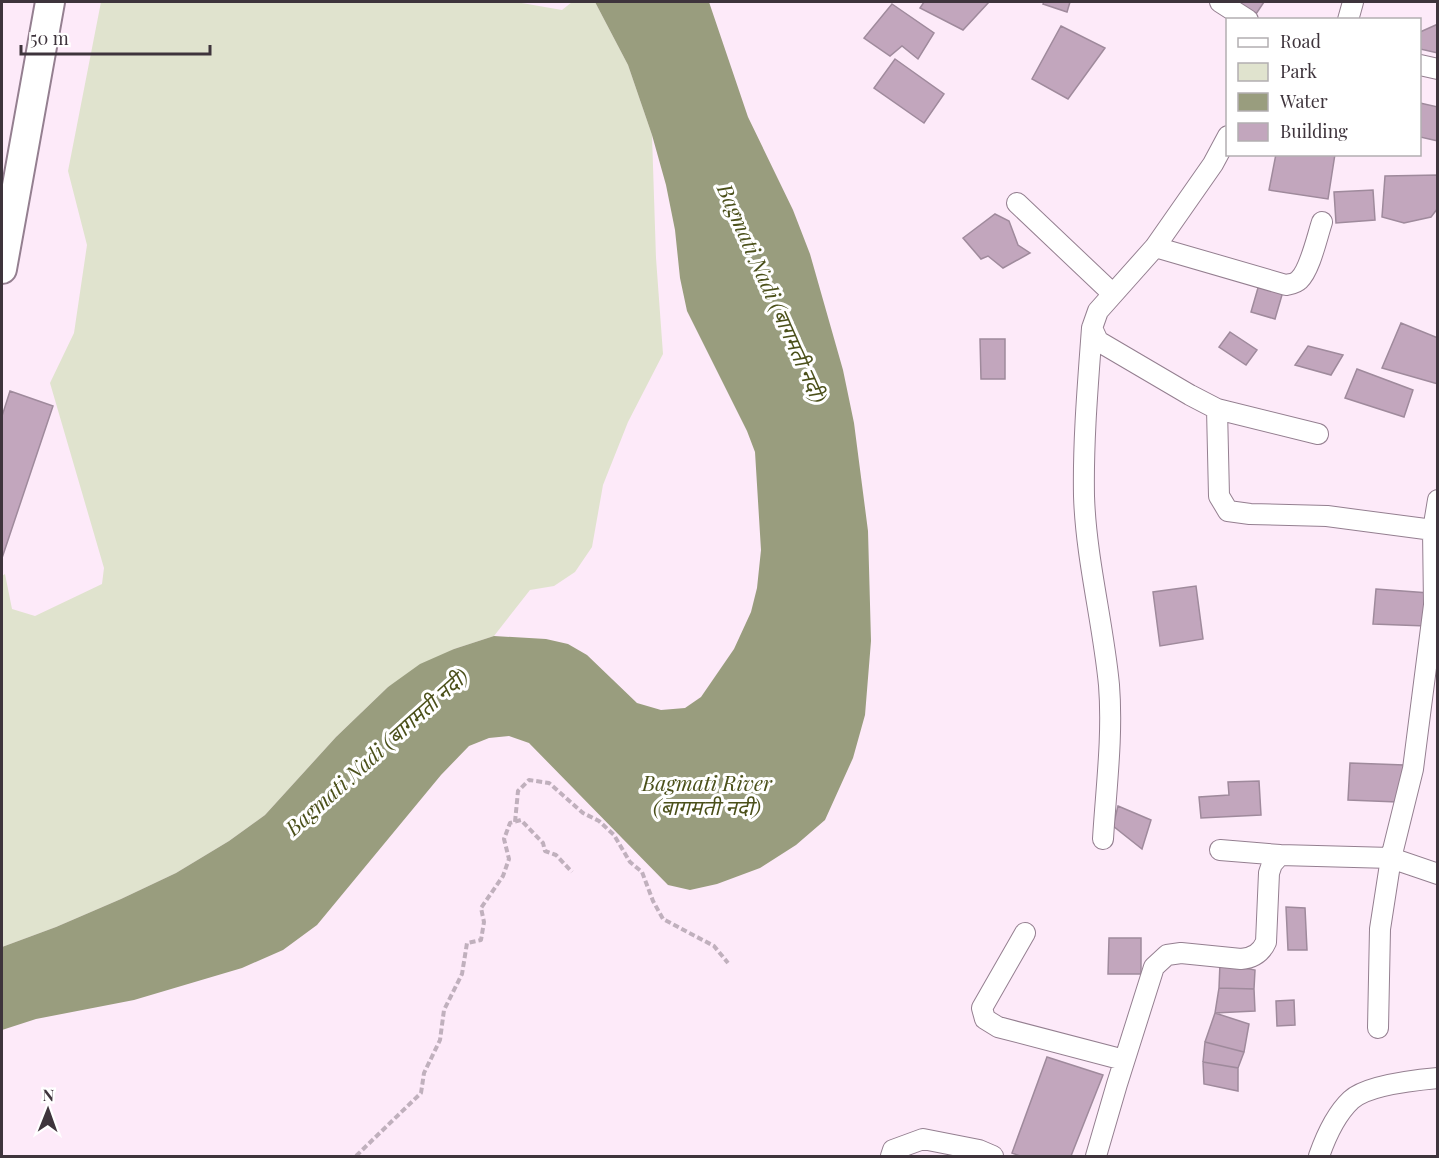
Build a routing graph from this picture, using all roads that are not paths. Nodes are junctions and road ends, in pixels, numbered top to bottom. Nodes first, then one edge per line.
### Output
1 (50, 2) edge
2 (1220, 2) edge
3 (1353, 2) edge
4 (1245, 18) edge
5 (1349, 18) edge
6 (1421, 65) edge
7 (1437, 69) edge
8 (1226, 138) edge
9 (1017, 203) dead end
10 (1322, 222) dead end
11 (1155, 247) junction
12 (2, 269) edge
13 (1113, 294) junction
14 (1092, 328) junction
15 (1217, 409) junction
16 (1318, 434) dead end
17 (1437, 500) edge
18 (1434, 530) junction
19 (1436, 606) edge
20 (1103, 839) dead end
21 (1220, 850) dead end
22 (1280, 855) junction
23 (1391, 858) junction
24 (1437, 874) edge
25 (1025, 933) dead end
26 (1378, 1028) dead end
27 (1124, 1060) junction
28 (1437, 1078) edge
29 (891, 1156) edge
30 (993, 1156) edge
31 (1096, 1156) edge
32 (1319, 1156) edge

1 - 12 main road
2 - 4 street
3 - 5 street
6 - 7 street
8 - 11 street
9 - 13 street
10 - 11 street
11 - 13 street
13 - 14 street
14 - 15 street
14 - 20 street
15 - 16 street
15 - 18 street
17 - 18 street
18 - 19 street
19 - 23 street
21 - 22 street
22 - 23 street
22 - 27 street
23 - 24 street
23 - 26 street
25 - 27 street
27 - 31 street
28 - 32 street
29 - 30 street

